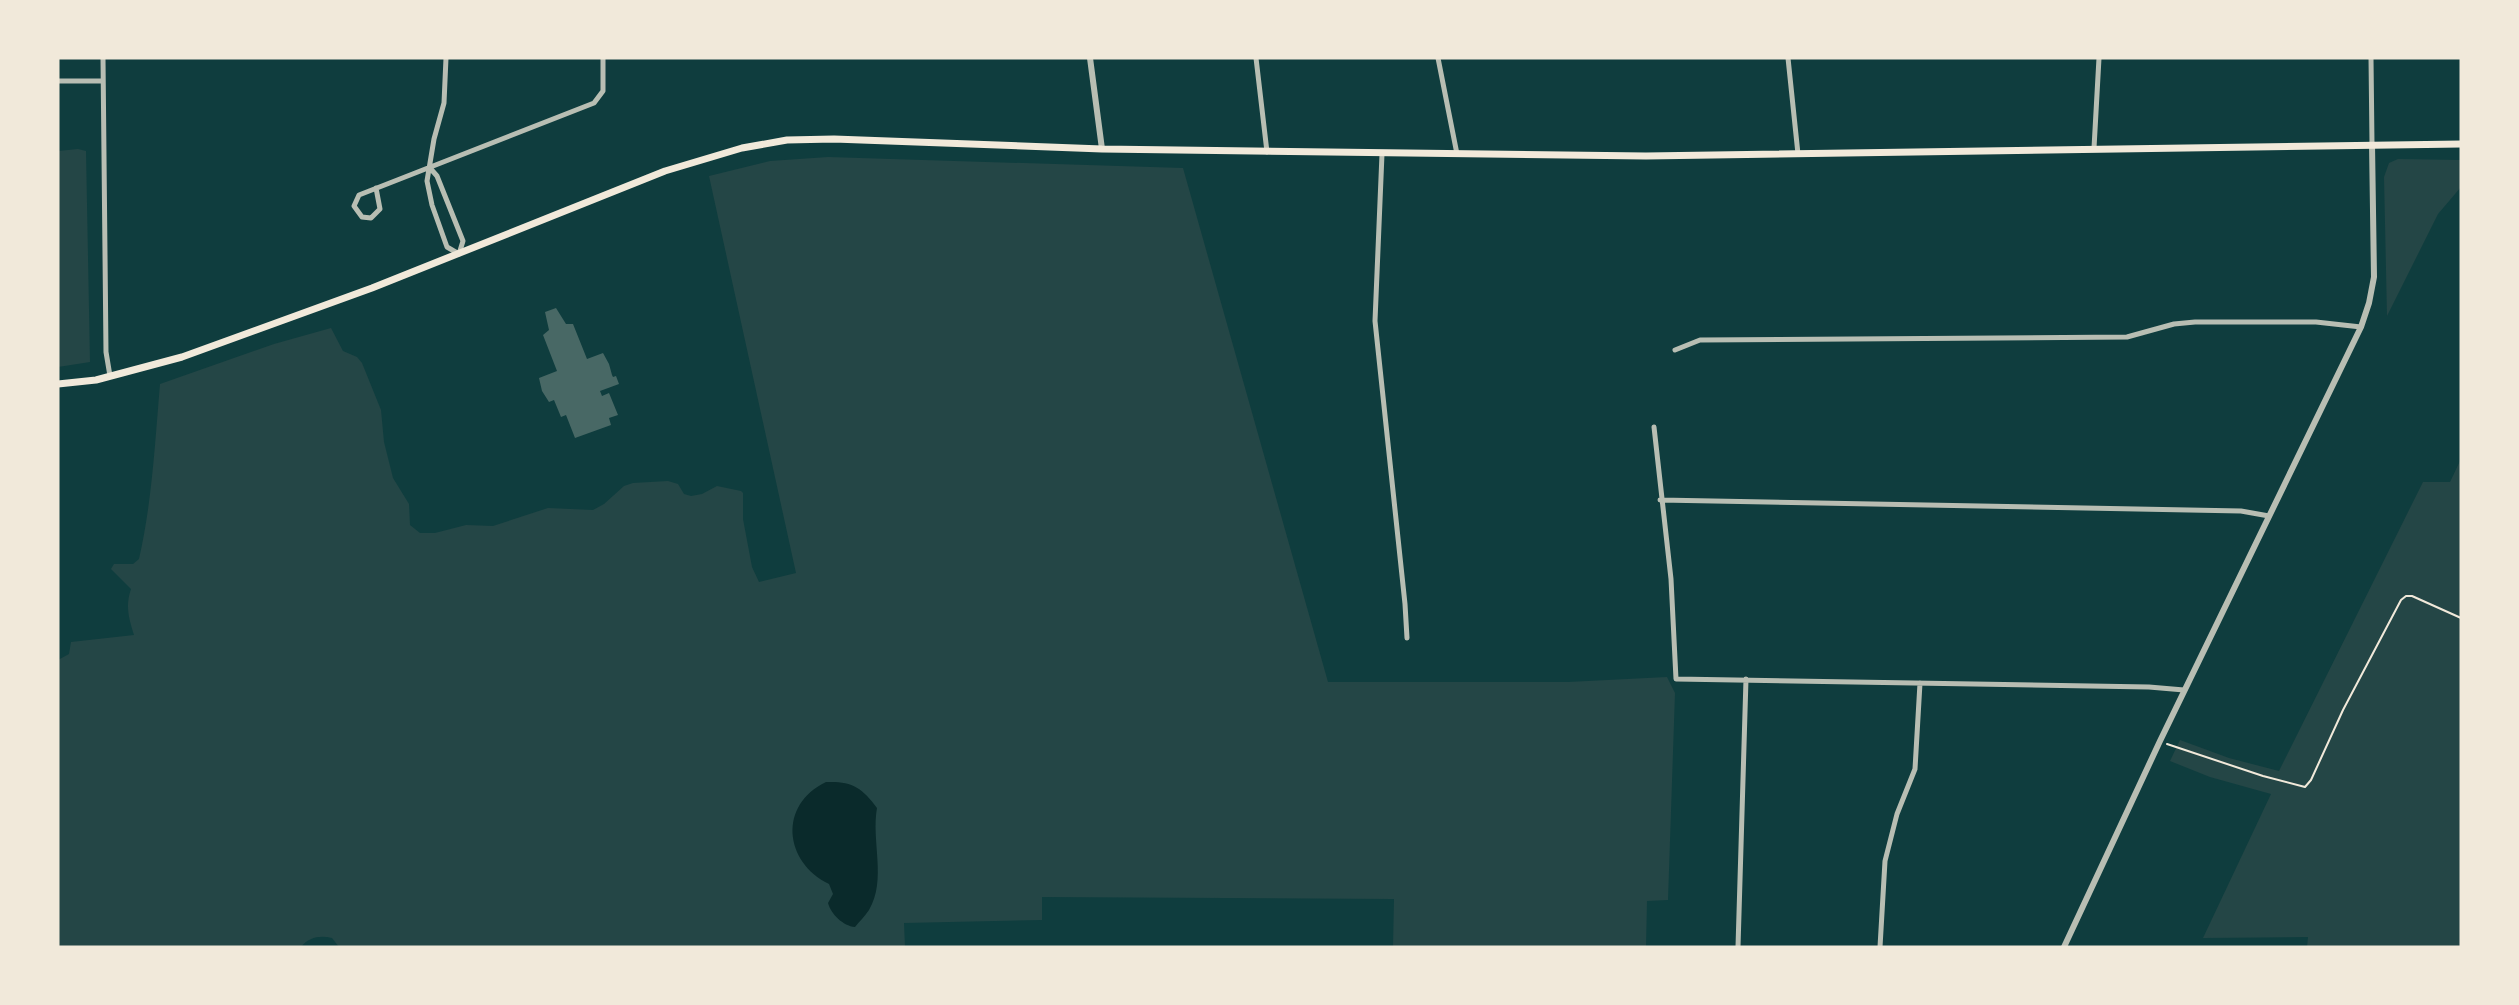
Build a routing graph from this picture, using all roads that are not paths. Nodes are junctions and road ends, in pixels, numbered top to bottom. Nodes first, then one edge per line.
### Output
1 (103, 58) edge
2 (446, 58) edge
3 (603, 58) edge
4 (1090, 58) edge
5 (1256, 58) edge
6 (1438, 58) edge
7 (1788, 58) edge
8 (2099, 58) edge
9 (2371, 58) edge
10 (58, 81) edge
11 (103, 81) junction
12 (2372, 144) junction
13 (2461, 144) edge
14 (2094, 148) junction
15 (1101, 149) junction
16 (1267, 152) junction
17 (1382, 154) junction
18 (1798, 154) junction
19 (1457, 155) junction
20 (429, 169) junction
21 (376, 188) junction
22 (458, 254) junction
23 (2361, 327) junction
24 (1675, 351) dead end
25 (110, 376) junction
26 (58, 384) edge
27 (1654, 426) dead end
28 (1660, 500) junction
29 (2269, 516) junction
30 (1407, 638) dead end
31 (1745, 679) junction
32 (1920, 684) junction
33 (2184, 690) junction
34 (1738, 947) edge
35 (1880, 947) edge
36 (2064, 947) edge

1 - 11 street
2 - 20 street
3 - 20 street
4 - 15 street
5 - 16 street
6 - 19 street
7 - 18 street
8 - 14 street
9 - 12 street
10 - 11 street
11 - 25 street
12 - 13 main road
12 - 14 main road
12 - 23 street
14 - 18 main road
15 - 16 main road
15 - 22 main road
16 - 17 main road
17 - 19 main road
17 - 30 street
18 - 19 main road
20 - 21 street
20 - 22 street
20 - 22 street
21 - 21 street
22 - 25 main road
23 - 24 street
23 - 29 street
25 - 26 main road
27 - 28 street
28 - 29 street
28 - 31 street
29 - 33 street
31 - 32 street
31 - 34 street
32 - 33 street
32 - 35 street
33 - 36 street

